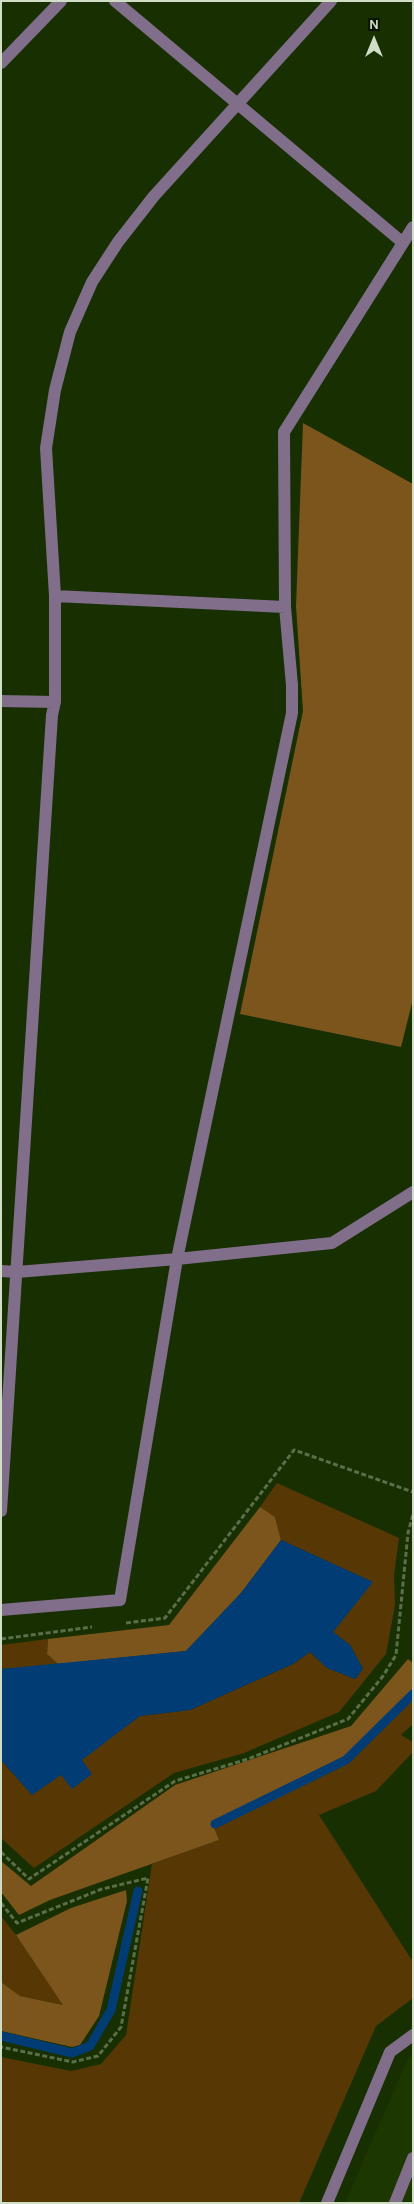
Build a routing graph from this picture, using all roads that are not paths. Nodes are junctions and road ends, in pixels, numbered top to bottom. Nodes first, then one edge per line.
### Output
1 (61, 1) edge
2 (115, 1) edge
3 (331, 1) edge
4 (1, 63) edge
5 (238, 105) junction
6 (413, 227) edge
7 (402, 242) junction
8 (55, 596) junction
9 (285, 607) junction
10 (1, 701) edge
11 (55, 702) junction
12 (413, 1192) edge
13 (177, 1259) junction
14 (1, 1272) edge
15 (18, 1272) junction
16 (1, 1511) edge
17 (1, 1610) edge
18 (413, 2035) edge
19 (413, 2158) edge
20 (327, 2203) edge
21 (395, 2203) edge

1 - 4 street
2 - 5 street
3 - 5 street
5 - 7 street
5 - 8 street
6 - 7 street
7 - 9 street
8 - 9 street
8 - 11 street
9 - 13 street
10 - 11 street
11 - 15 street
12 - 13 street
13 - 15 street
13 - 17 street
14 - 15 street
15 - 16 street
18 - 20 street
19 - 21 street

